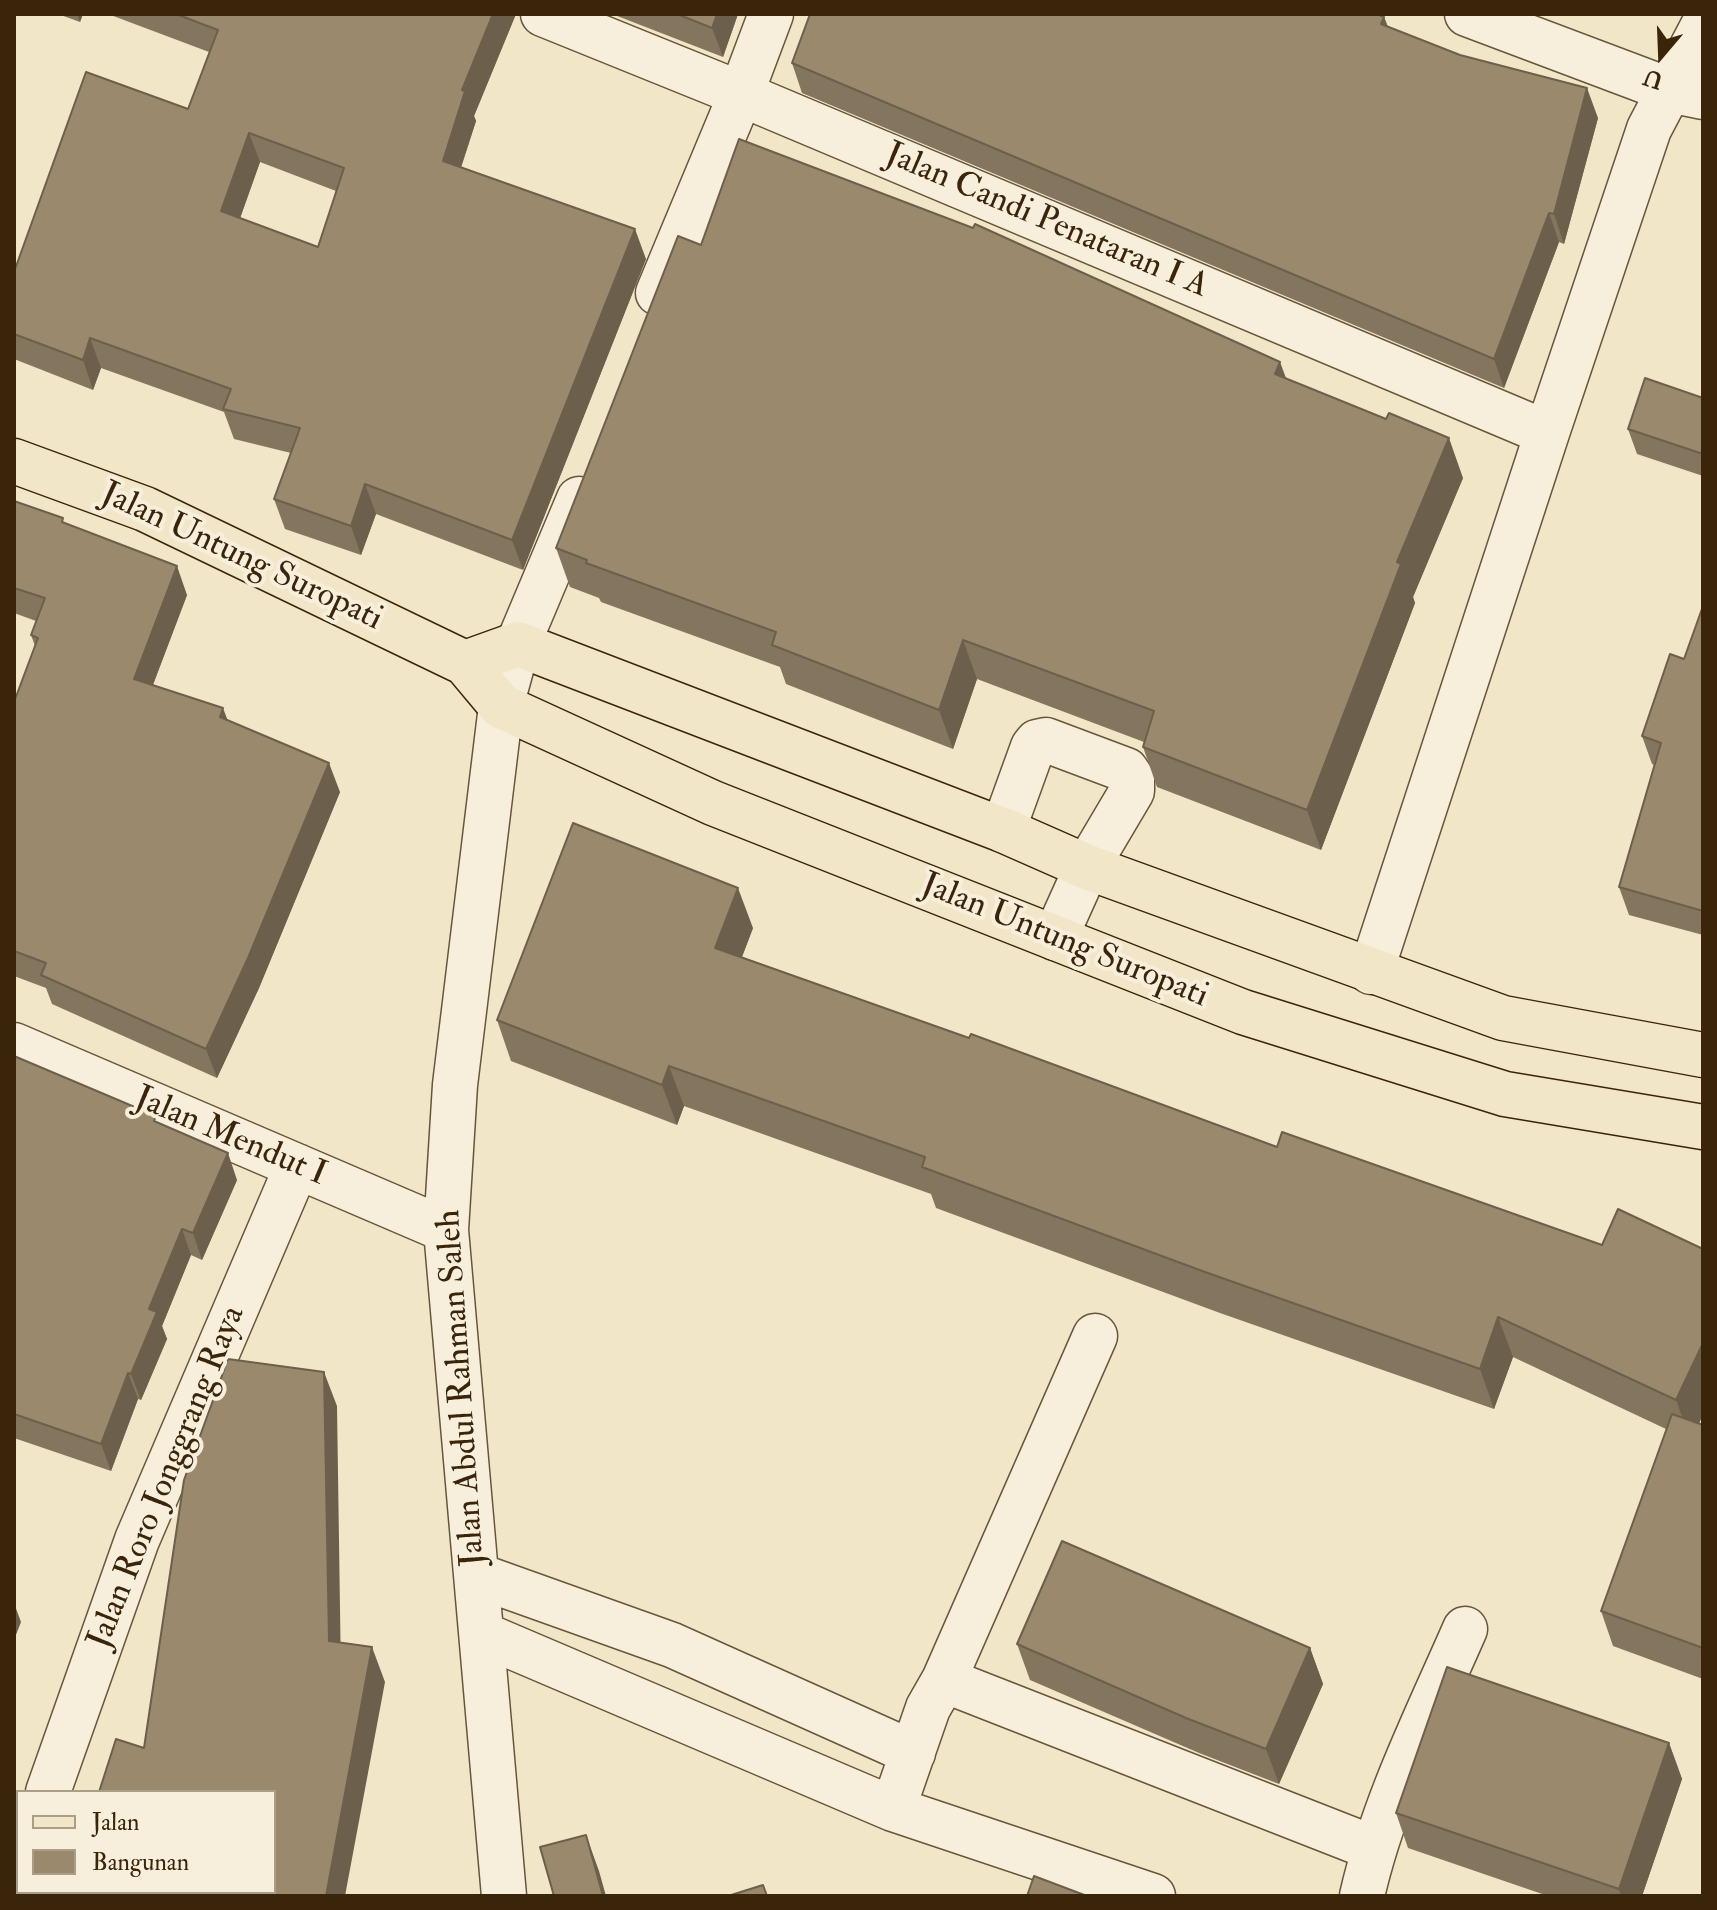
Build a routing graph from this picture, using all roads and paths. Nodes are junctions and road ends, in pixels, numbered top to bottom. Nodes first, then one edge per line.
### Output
1 (543, 14) edge
2 (771, 14) edge
3 (1467, 14) edge
4 (1703, 26) edge
5 (741, 94) junction
6 (1686, 94) edge
7 (646, 323) edge
8 (1547, 433) junction
9 (14, 461) edge
10 (592, 467) edge
11 (518, 644) junction
12 (465, 663) junction
13 (501, 706) junction
14 (1003, 830) junction
15 (1087, 867) junction
16 (1055, 938) junction
17 (1371, 972) junction
18 (14, 1045) edge
19 (1703, 1055) edge
20 (1703, 1127) edge
21 (297, 1166) junction
22 (446, 1230) junction
23 (1095, 1336) dead end
24 (476, 1575) junction
25 (1465, 1629) dead end
26 (482, 1634) junction
27 (944, 1680) junction
28 (913, 1753) junction
29 (49, 1790) edge
30 (893, 1809) junction
31 (1373, 1848) junction
32 (504, 1896) edge
33 (1153, 1896) edge
34 (1362, 1896) edge

1 - 5 street, Jalan Candi Penataran I A
2 - 5 street
3 - 6 street
4 - 6 street
5 - 7 street
5 - 8 street, Jalan Candi Penataran I A
6 - 8 street
8 - 17 street
9 - 12 main road, Jalan Untung Suropati
10 - 11 street, Jalan Abdul Rahman Saleh
11 - 12 main road
11 - 13 street, Jalan Abdul Rahman Saleh
11 - 14 main road
12 - 13 main road, Jalan Untung Suropati
13 - 16 main road, Jalan Untung Suropati
13 - 22 street, Jalan Abdul Rahman Saleh
14 - 15 main road
14 - 15 street
15 - 16 street
15 - 17 main road
16 - 20 main road, Jalan Untung Suropati
17 - 19 main road
18 - 21 street, Jalan Mendut I
21 - 22 street, Jalan Mendut I
21 - 29 street, Jalan Roro Jonggrang Raya
22 - 24 street, Jalan Abdul Rahman Saleh
23 - 27 street
24 - 26 street, Jalan Abdul Rahman Saleh
24 - 28 street
25 - 31 street
26 - 30 street
26 - 32 street, Jalan Abdul Rahman Saleh
27 - 28 street
27 - 31 street
28 - 30 street
30 - 33 street
31 - 34 street

